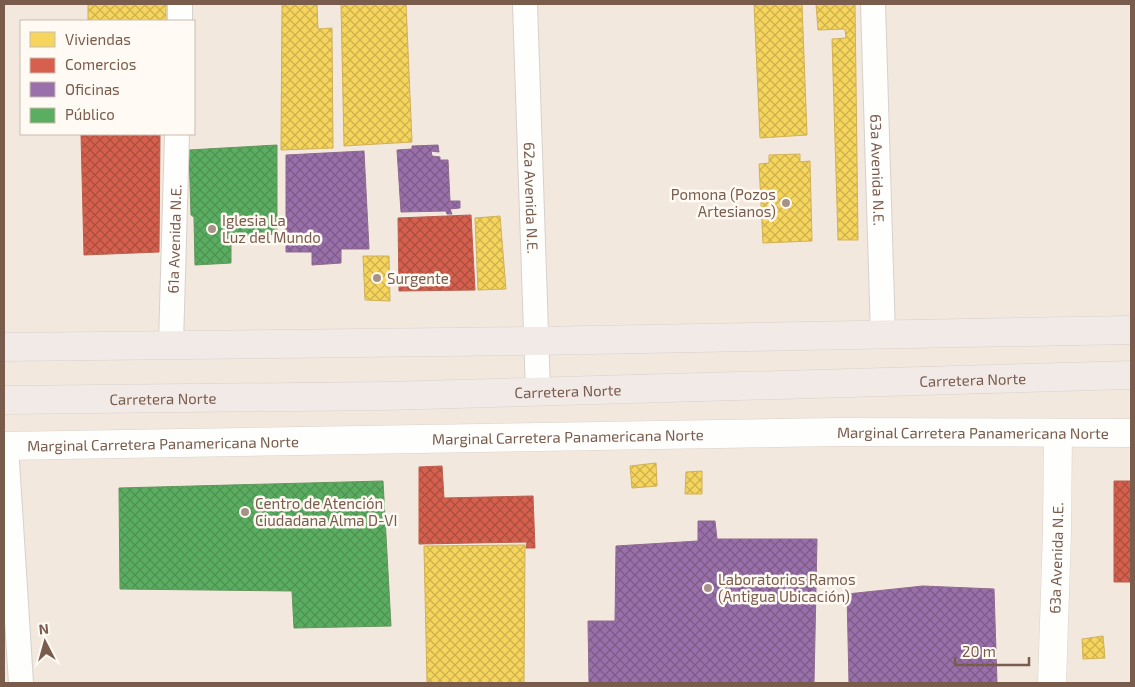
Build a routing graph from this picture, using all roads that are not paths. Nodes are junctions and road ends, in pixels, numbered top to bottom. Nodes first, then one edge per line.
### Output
1 (180, 4) edge
2 (525, 4) edge
3 (872, 4) edge
4 (180, 20) edge
5 (177, 135) edge
6 (1131, 330) edge
7 (883, 336) junction
8 (536, 341) junction
9 (171, 344) junction
10 (4, 347) edge
11 (1131, 375) edge
12 (538, 392) junction
13 (4, 400) edge
14 (1058, 433) junction
15 (1131, 433) edge
16 (5, 446) edge
17 (21, 683) edge
18 (1052, 683) edge

1 - 4 street
2 - 8 street, 62a Avenida N.E.
3 - 7 street, 63a Avenida N.E.
5 - 9 street, 61a Avenida N.E.
6 - 7 highway
7 - 8 highway
8 - 9 highway
8 - 12 street, 62a Avenida N.E.
9 - 10 highway
11 - 12 highway, Carretera Norte
12 - 13 highway, Carretera Norte
14 - 15 street, Marginal Carretera Panamericana Norte
14 - 16 street, Marginal Carretera Panamericana Norte
14 - 18 street, 63a Avenida N.E.
16 - 17 street

